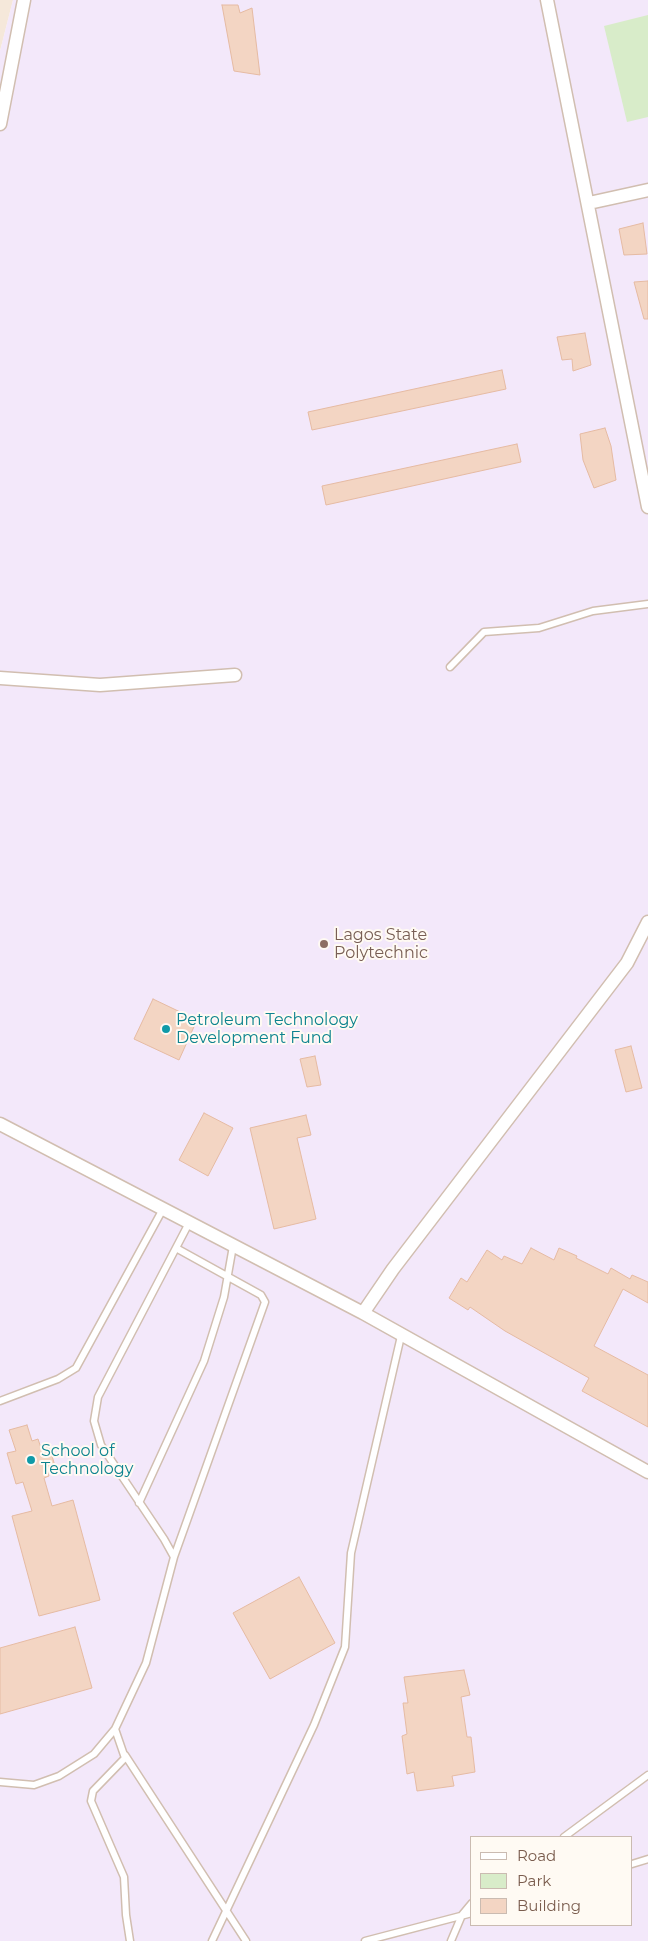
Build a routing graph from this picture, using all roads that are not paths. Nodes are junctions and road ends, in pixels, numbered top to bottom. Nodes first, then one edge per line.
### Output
1 (24, 0) edge
2 (546, 0) edge
3 (0, 124) edge
4 (648, 190) edge
5 (589, 203) junction
6 (648, 507) edge
7 (648, 604) edge
8 (450, 668) dead end
9 (235, 675) dead end
10 (0, 678) edge
11 (648, 922) edge
12 (0, 1124) edge
13 (162, 1208) junction
14 (190, 1223) junction
15 (233, 1246) junction
16 (176, 1248) junction
17 (228, 1276) junction
18 (362, 1313) junction
19 (401, 1336) junction
20 (0, 1401) edge
21 (648, 1472) edge
22 (139, 1503) junction
23 (174, 1557) junction
24 (115, 1729) junction
25 (125, 1755) junction
26 (648, 1775) edge
27 (0, 1782) edge
28 (565, 1836) edge
29 (648, 1859) edge
30 (633, 1864) edge
31 (470, 1906) edge
32 (225, 1912) junction
33 (470, 1913) edge
34 (462, 1916) junction
35 (130, 1941) edge
36 (212, 1941) edge
37 (246, 1941) edge
38 (365, 1941) edge
39 (451, 1941) edge

1 - 3 street
2 - 5 street
4 - 5 street
5 - 6 street
7 - 8 lane
9 - 10 street
11 - 18 street
12 - 13 street
13 - 14 street
13 - 20 lane
14 - 15 street
14 - 16 lane
15 - 17 lane
15 - 18 street
16 - 17 lane
16 - 22 lane
17 - 22 lane
17 - 23 lane
18 - 19 street
19 - 21 street
19 - 32 lane
22 - 23 lane
23 - 24 lane
24 - 25 lane
24 - 27 lane
25 - 32 lane
25 - 35 lane
26 - 28 lane
29 - 30 lane
31 - 34 lane
32 - 36 lane
32 - 37 lane
33 - 34 lane
34 - 38 lane
34 - 39 lane

